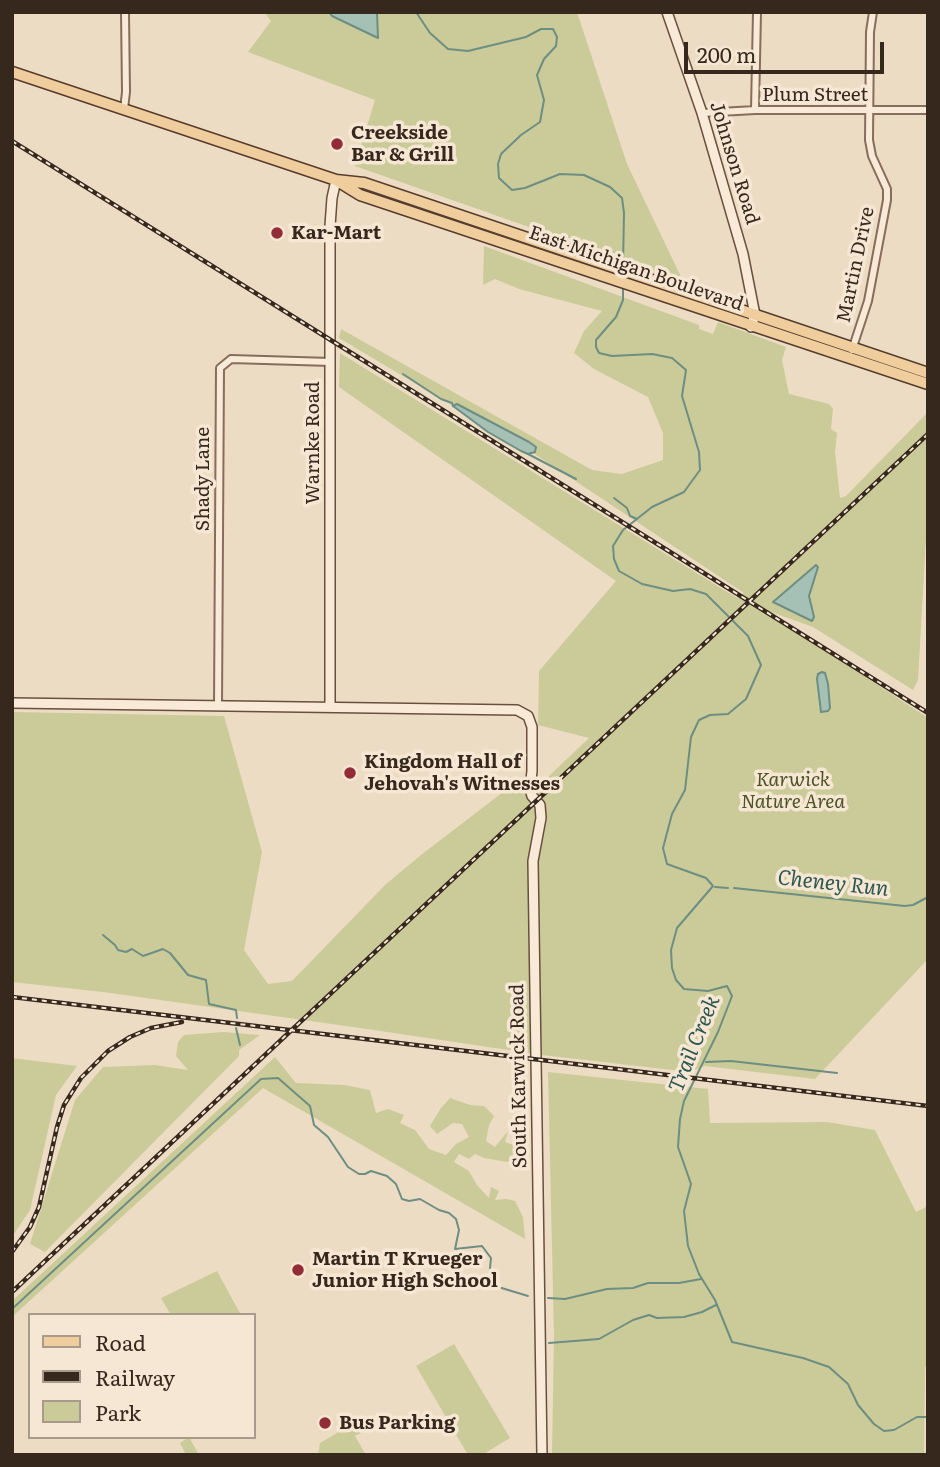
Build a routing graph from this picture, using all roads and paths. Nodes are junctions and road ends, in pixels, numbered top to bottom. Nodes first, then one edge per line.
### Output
1 (124, 12) edge
2 (667, 12) edge
3 (757, 12) edge
4 (873, 12) edge
5 (12, 72) edge
6 (124, 109) junction
7 (755, 110) junction
8 (928, 110) edge
9 (869, 111) junction
10 (702, 113) junction
11 (336, 180) junction
12 (755, 314) junction
13 (751, 327) junction
14 (853, 348) junction
15 (849, 359) junction
16 (331, 362) junction
17 (928, 373) edge
18 (928, 384) edge
19 (12, 703) edge
20 (218, 706) junction
21 (330, 708) junction
22 (542, 1455) edge

1 - 6 street
2 - 10 street, Johnson Road
3 - 7 street
4 - 9 street, Martin Drive
5 - 6 main road, East Michigan Boulevard
6 - 11 main road, East Michigan Boulevard
7 - 9 street, Plum Street
7 - 10 street, Plum Street
8 - 9 street, Plum Street
9 - 14 street, Martin Drive
10 - 12 street, Johnson Road
11 - 12 main road, East Michigan Boulevard
11 - 13 main road, East Michigan Boulevard
11 - 16 street, Warnke Road
12 - 13 street, Johnson Road
12 - 14 main road, East Michigan Boulevard
13 - 15 main road, East Michigan Boulevard
14 - 15 street, Martin Drive
14 - 17 main road, East Michigan Boulevard
15 - 18 main road, East Michigan Boulevard
16 - 20 street, Shady Lane
16 - 21 street, Warnke Road
19 - 20 street
20 - 21 street
21 - 22 street, South Karwick Road

